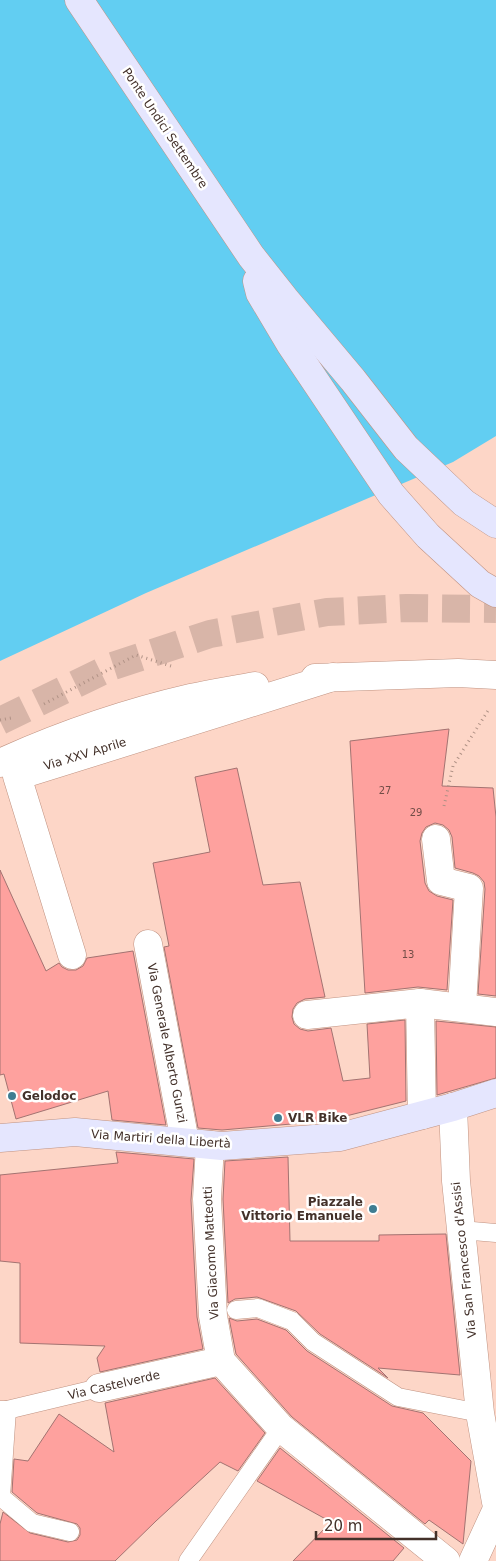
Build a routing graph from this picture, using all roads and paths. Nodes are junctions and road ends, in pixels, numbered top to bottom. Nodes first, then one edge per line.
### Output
1 (78, 0) edge
2 (251, 256) junction
3 (496, 524) edge
4 (496, 593) edge
5 (173, 667) dead end
6 (496, 675) edge
7 (333, 677) junction
8 (491, 705) dead end
9 (37, 708) dead end
10 (15, 716) dead end
11 (0, 720) edge
12 (0, 762) edge
13 (436, 839) joint
14 (148, 944) dead end
15 (72, 955) dead end
16 (420, 1002) junction
17 (462, 1007) junction
18 (496, 1012) edge
19 (307, 1015) dead end
20 (496, 1093) edge
21 (453, 1108) junction
22 (422, 1115) junction
23 (0, 1138) edge
24 (198, 1144) junction
25 (461, 1230) junction
26 (496, 1233) edge
27 (236, 1310) dead end
28 (221, 1361) junction
29 (99, 1388) joint
30 (4, 1410) edge
31 (480, 1413) junction
32 (281, 1428) junction
33 (496, 1502) edge
34 (496, 1510) edge
35 (70, 1532) dead end
36 (490, 1536) edge
37 (188, 1561) edge
38 (446, 1561) edge
39 (473, 1561) edge

1 - 2 main road, Ponte Undici Settembre
2 - 3 main road, Ponte Undici Settembre
2 - 4 main road
5 - 9 path
6 - 7 street, Via XXV Aprile
7 - 12 street, Via XXV Aprile
7 - 15 street, Via XXV Aprile
8 - 13 path
10 - 11 path
13 - 17 street
14 - 24 street, Via Generale Alberto Gunzi
16 - 17 street
16 - 19 street
16 - 22 street
17 - 18 street
20 - 21 main road, Via Martiri della Libertà
21 - 22 main road, Via Martiri della Libertà
21 - 25 street, Via San Francesco d'Assisi
22 - 24 main road, Via Martiri della Libertà
23 - 24 main road, Via Martiri della Libertà
24 - 28 street, Via Giacomo Matteotti
25 - 26 lane
25 - 31 street, Via San Francesco d'Assisi
27 - 31 lane
28 - 29 street, Via Castelverde
28 - 32 street
29 - 30 lane, Via Castelverde
30 - 35 lane, Via Castelverde
31 - 33 street, Via San Francesco d'Assisi
32 - 37 lane
32 - 38 street
34 - 36 street
36 - 39 street

